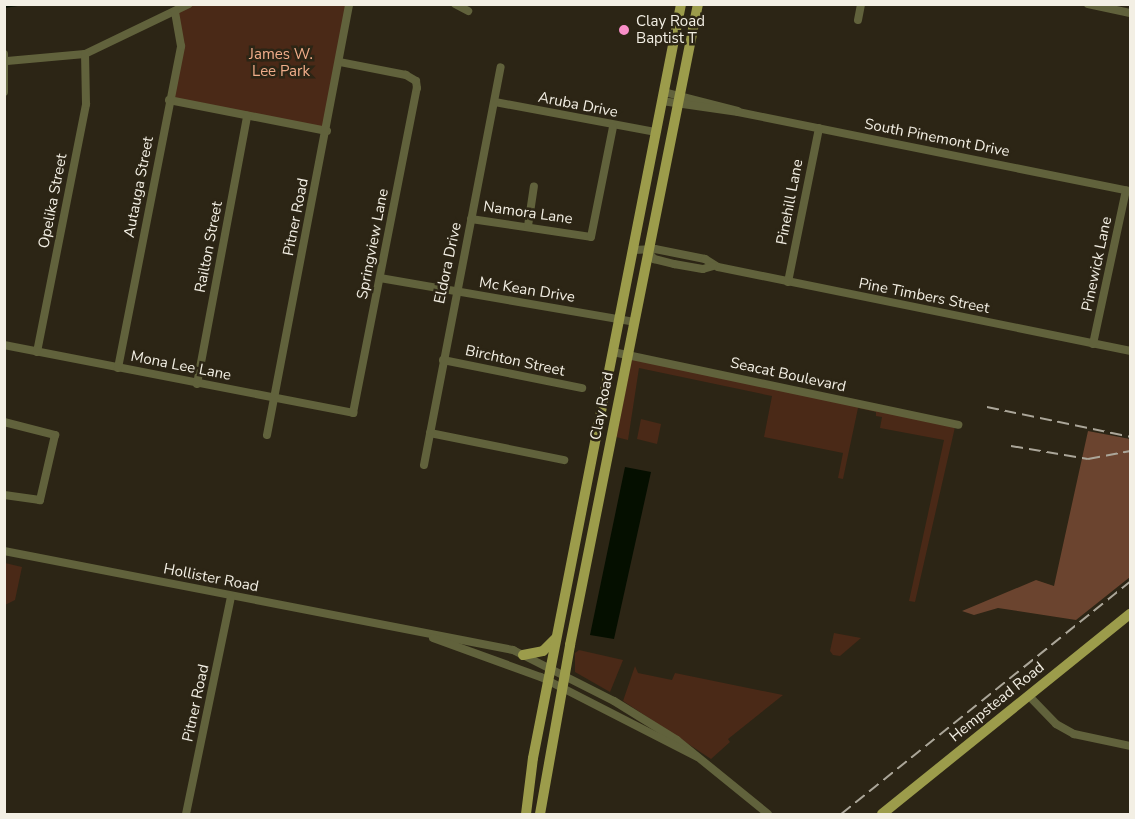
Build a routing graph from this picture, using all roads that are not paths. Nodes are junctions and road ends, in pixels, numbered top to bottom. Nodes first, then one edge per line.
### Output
1 (189, 4) edge
2 (349, 4) edge
3 (455, 4) edge
4 (681, 4) edge
5 (698, 4) edge
6 (861, 4) edge
7 (1088, 4) edge
8 (468, 11) dead end
9 (175, 12) junction
10 (1131, 13) edge
11 (858, 20) dead end
12 (85, 54) junction
13 (6, 57) edge
14 (340, 62) junction
15 (501, 67) dead end
16 (4, 92) edge
17 (663, 96) junction
18 (679, 99) junction
19 (169, 100) junction
20 (495, 102) junction
21 (248, 116) junction
22 (613, 127) junction
23 (819, 128) junction
24 (327, 131) junction
25 (656, 132) junction
26 (534, 186) dead end
27 (1128, 190) edge
28 (471, 219) junction
29 (528, 226) junction
30 (634, 250) junction
31 (649, 253) junction
32 (380, 278) junction
33 (788, 282) junction
34 (455, 292) junction
35 (620, 319) junction
36 (634, 322) junction
37 (1093, 344) junction
38 (4, 345) edge
39 (1131, 351) edge
40 (37, 352) junction
41 (613, 352) junction
42 (627, 354) junction
43 (443, 360) junction
44 (118, 368) junction
45 (197, 384) junction
46 (582, 388) dead end
47 (275, 398) junction
48 (353, 414) joint
49 (4, 422) edge
50 (958, 425) dead end
51 (430, 433) junction
52 (267, 435) dead end
53 (595, 442) junction
54 (610, 445) junction
55 (564, 460) dead end
56 (424, 465) dead end
57 (4, 495) edge
58 (4, 551) edge
59 (571, 569) junction
60 (585, 571) junction
61 (231, 597) junction
62 (1131, 614) edge
63 (413, 631) junction
64 (558, 635) junction
65 (487, 644) junction
66 (523, 655) junction
67 (483, 656) junction
68 (551, 669) junction
69 (565, 676) junction
70 (548, 681) junction
71 (562, 688) junction
72 (1029, 696) junction
73 (644, 718) junction
74 (638, 729) junction
75 (1131, 746) edge
76 (703, 760) junction
77 (186, 814) edge
78 (526, 814) edge
79 (540, 814) edge
80 (768, 814) edge
81 (882, 814) edge

1 - 9 street
2 - 14 street, Pitner Road
3 - 8 street
4 - 17 main road, Clay Road
5 - 18 main road, Clay Road
6 - 11 street
7 - 10 street
9 - 12 street
9 - 19 street, Autauga Street
12 - 13 street
12 - 40 street, Opelika Street
13 - 16 street
14 - 24 street, Pitner Road
14 - 32 street, Springview Lane
15 - 20 street, Eldora Drive
17 - 18 street, South Pinemont Drive
17 - 25 main road, Clay Road
18 - 23 street, South Pinemont Drive
18 - 31 main road, Clay Road
19 - 21 street
19 - 44 street, Autauga Street
20 - 22 street, Aruba Drive
20 - 28 street, Eldora Drive
21 - 24 street
21 - 45 street, Railton Street
22 - 25 street, Aruba Drive
22 - 29 street, Namora Lane
23 - 27 street, South Pinemont Drive
23 - 33 street, Pinehill Lane
24 - 47 street, Pitner Road
25 - 30 main road, Clay Road
26 - 29 street
27 - 37 street, Pinewick Lane
28 - 29 street, Namora Lane
28 - 34 street, Eldora Drive
30 - 31 street, Pine Timbers Street
30 - 35 main road, Clay Road
31 - 33 street, Pine Timbers Street
31 - 36 main road, Clay Road
32 - 34 street, Mc Kean Drive
32 - 48 street, Springview Lane
33 - 37 street, Pine Timbers Street
34 - 35 street, Mc Kean Drive
34 - 43 street, Eldora Drive
35 - 36 street, Mc Kean Drive
35 - 41 main road, Clay Road
36 - 42 main road, Clay Road
37 - 39 street, Pine Timbers Street
38 - 40 street, Mona Lee Lane
40 - 44 street, Mona Lee Lane
41 - 42 street, Seacat Boulevard
41 - 53 main road, Clay Road
42 - 50 street, Seacat Boulevard
42 - 54 main road, Clay Road
43 - 46 street, Birchton Street
43 - 51 street, Eldora Drive
44 - 45 street, Mona Lee Lane
45 - 47 street, Mona Lee Lane
47 - 48 street, Mona Lee Lane
47 - 52 street, Pitner Road
49 - 57 street
51 - 55 street
51 - 56 street, Eldora Drive
53 - 54 main road
53 - 59 main road, Clay Road
54 - 60 main road, Clay Road
58 - 61 street, Hollister Road
59 - 60 main road
59 - 64 main road, Clay Road
60 - 69 main road, Clay Road
61 - 63 street, Hollister Road
61 - 77 street, Pitner Road
62 - 72 main road, Hempstead Road
63 - 65 street, Hollister Road
63 - 67 street, Hollister Road
64 - 66 main road
64 - 68 main road, Clay Road
65 - 66 street, Hollister Road
65 - 67 street
66 - 68 street, Hollister Road
67 - 70 street, Hollister Road
68 - 69 street, Hollister Road
68 - 70 main road, Clay Road
69 - 71 main road, Clay Road
69 - 73 street, Hollister Road
70 - 71 street, Hollister Road
70 - 78 main road, Clay Road
71 - 74 street, Hollister Road
71 - 79 main road, Clay Road
72 - 75 street
72 - 81 main road, Hempstead Road
73 - 74 street
73 - 76 street, Hollister Road
74 - 76 street, Hollister Road
76 - 80 street, Hollister Road

